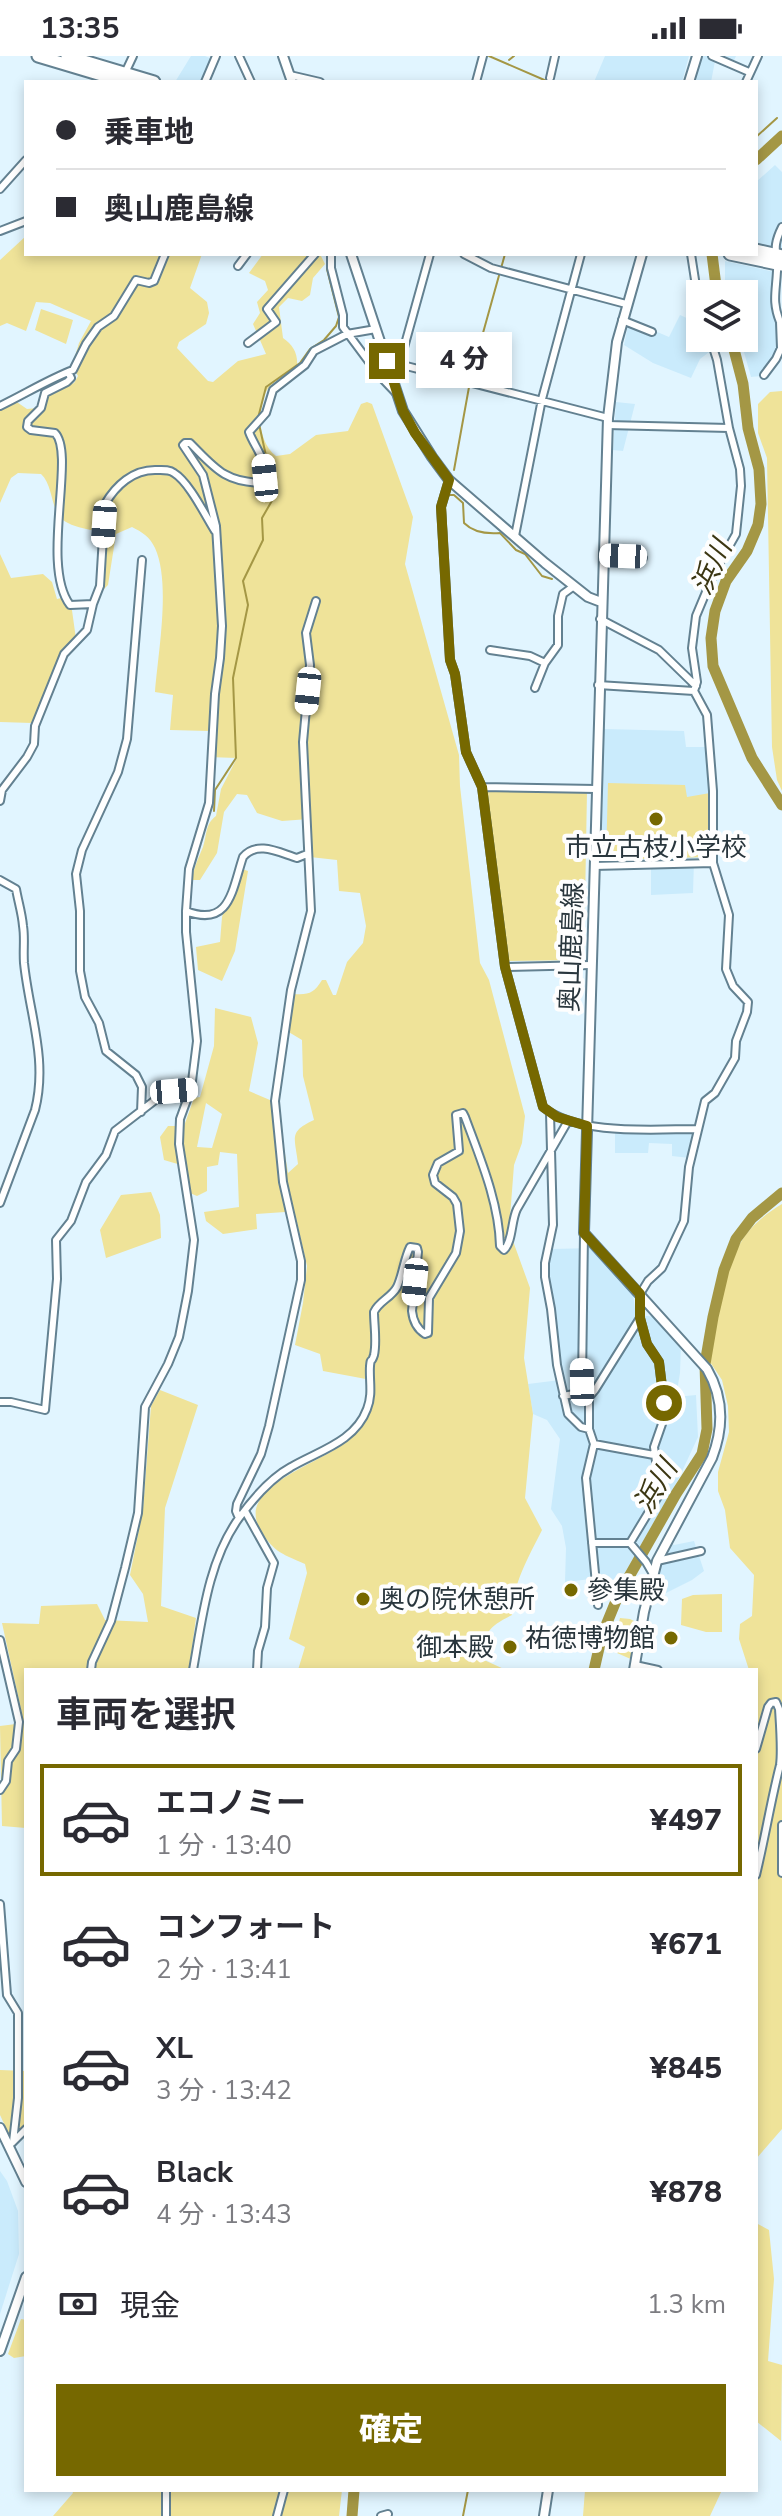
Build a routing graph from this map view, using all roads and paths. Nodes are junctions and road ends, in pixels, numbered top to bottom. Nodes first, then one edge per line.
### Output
1 (38, 56) edge
2 (67, 56) edge
3 (133, 56) edge
4 (216, 56) edge
5 (239, 56) edge
6 (283, 56) edge
7 (483, 56) edge
8 (555, 56) edge
9 (697, 56) edge
10 (712, 56) edge
11 (758, 56) edge
12 (749, 72) junction
13 (291, 78) edge
14 (550, 78) dead end
15 (122, 79) edge
16 (206, 80) edge
17 (250, 80) edge
18 (477, 80) edge
19 (690, 80) edge
20 (747, 80) edge
21 (24, 162) edge
22 (0, 189) edge
23 (24, 222) edge
24 (782, 227) edge
25 (0, 231) edge
26 (758, 251) edge
27 (758, 255) edge
28 (164, 256) edge
29 (246, 256) edge
30 (313, 256) edge
31 (331, 256) edge
32 (352, 256) edge
33 (429, 256) edge
34 (469, 256) edge
35 (580, 256) edge
36 (641, 256) edge
37 (691, 256) edge
38 (779, 256) edge
39 (238, 266) dead end
40 (695, 280) edge
41 (779, 283) edge
42 (572, 289) junction
43 (626, 304) junction
44 (622, 320) junction
45 (781, 322) edge
46 (376, 329) junction
47 (652, 332) dead end
48 (347, 334) junction
49 (248, 343) dead end
50 (714, 352) edge
51 (387, 361) junction
52 (400, 362) junction
53 (68, 372) junction
54 (764, 375) dead end
55 (396, 393) junction
56 (542, 399) junction
57 (0, 406) edge
58 (607, 422) junction
59 (729, 428) junction
60 (449, 480) junction
61 (215, 531) junction
62 (515, 536) junction
63 (603, 555) junction
64 (643, 558) dead end
65 (142, 560) dead end
66 (574, 586) junction
67 (316, 601) dead end
68 (601, 602) junction
69 (93, 604) junction
70 (600, 619) junction
71 (490, 650) dead end
72 (545, 663) junction
73 (598, 685) junction
74 (535, 688) dead end
75 (695, 688) junction
76 (482, 787) junction
77 (596, 789) junction
78 (0, 801) edge
79 (307, 854) junction
80 (713, 863) junction
81 (594, 866) junction
82 (0, 880) edge
83 (186, 911) junction
84 (591, 965) junction
85 (505, 967) junction
86 (191, 1089) junction
87 (141, 1112) junction
88 (550, 1113) junction
89 (568, 1121) junction
90 (587, 1126) junction
91 (698, 1129) junction
92 (552, 1151) junction
93 (0, 1203) edge
94 (584, 1233) junction
95 (640, 1294) junction
96 (640, 1318) junction
97 (587, 1394) junction
98 (563, 1396) junction
99 (0, 1402) edge
100 (589, 1429) junction
101 (594, 1444) junction
102 (654, 1455) junction
103 (245, 1511) junction
104 (239, 1518) junction
105 (592, 1543) junction
106 (632, 1545) junction
107 (701, 1551) dead end
108 (657, 1561) junction
109 (653, 1574) junction
110 (598, 1605) dead end
111 (0, 1640) edge
112 (635, 1667) edge
113 (91, 1668) edge
114 (193, 1668) edge
115 (257, 1668) edge
116 (758, 1742) edge
117 (781, 1767) edge
118 (0, 1790) edge
119 (782, 1825) edge
120 (758, 1867) edge
121 (782, 1873) edge
122 (0, 1904) edge
123 (0, 2128) edge
124 (24, 2135) edge
125 (11, 2144) junction
126 (24, 2177) edge
127 (24, 2283) edge
128 (0, 2351) edge
129 (166, 2492) edge
130 (283, 2492) edge
131 (548, 2492) edge
132 (166, 2516) edge
133 (277, 2516) edge
134 (544, 2516) edge

1 - 15 highway
2 - 15 highway
3 - 15 street
4 - 16 street
5 - 17 street
6 - 13 main road
7 - 18 street
8 - 14 street
9 - 19 main road
10 - 12 street
11 - 12 street
12 - 20 street
21 - 22 street
23 - 25 street
24 - 38 street
26 - 38 highway
27 - 38 highway
28 - 53 street
29 - 39 street
30 - 49 street
31 - 48 street
32 - 46 main road
33 - 52 street
34 - 42 street
35 - 42 street
36 - 43 main road, 奥山鹿島線
37 - 40 street
38 - 41 street
41 - 45 street
42 - 43 street
42 - 56 street
43 - 44 main road, 奥山鹿島線
44 - 47 street
44 - 58 main road, 奥山鹿島線
45 - 54 street
46 - 48 street
46 - 51 main road
48 - 55 street
48 - 61 street
50 - 59 street
51 - 52 street
51 - 55 main road
52 - 56 street
53 - 57 street
53 - 69 street
55 - 60 main road
56 - 58 street
56 - 62 street
58 - 59 street
58 - 63 main road, 奥山鹿島線
59 - 75 street
60 - 62 main road
60 - 76 street
61 - 69 street
61 - 83 street
62 - 66 main road
63 - 64 street
63 - 68 main road, 奥山鹿島線
65 - 87 street
66 - 68 main road
66 - 72 street
67 - 79 street
68 - 70 main road, 奥山鹿島線
69 - 78 street
70 - 73 main road, 奥山鹿島線
70 - 75 street
71 - 72 street
72 - 74 street
73 - 75 street
73 - 77 main road, 奥山鹿島線
75 - 80 street
76 - 77 street
76 - 85 street
77 - 81 main road, 奥山鹿島線
79 - 83 street
79 - 104 street
80 - 81 street
80 - 91 street
81 - 84 main road, 奥山鹿島線
82 - 93 street
83 - 86 street
84 - 85 street
84 - 90 main road, 奥山鹿島線
85 - 88 street
86 - 87 street
86 - 113 street
87 - 99 street
88 - 89 street
88 - 92 street
89 - 90 street
89 - 92 street
90 - 91 street
90 - 94 main road, 奥山鹿島線
91 - 95 street
92 - 98 street
92 - 103 street
94 - 95 main road
94 - 97 street
95 - 96 street
95 - 108 main road
96 - 97 street
96 - 102 street
97 - 98 street
97 - 100 street
98 - 100 street
100 - 101 street
101 - 102 street
101 - 105 street
102 - 106 street
103 - 104 street
103 - 115 street
104 - 114 street
105 - 106 street
105 - 110 street
106 - 109 street
107 - 108 street
108 - 109 main road
109 - 112 main road
111 - 118 street
116 - 117 street
117 - 120 street
119 - 121 street
122 - 125 street
123 - 125 main road
124 - 125 street
125 - 126 main road
127 - 128 main road
129 - 132 street
130 - 133 street
131 - 134 main road

